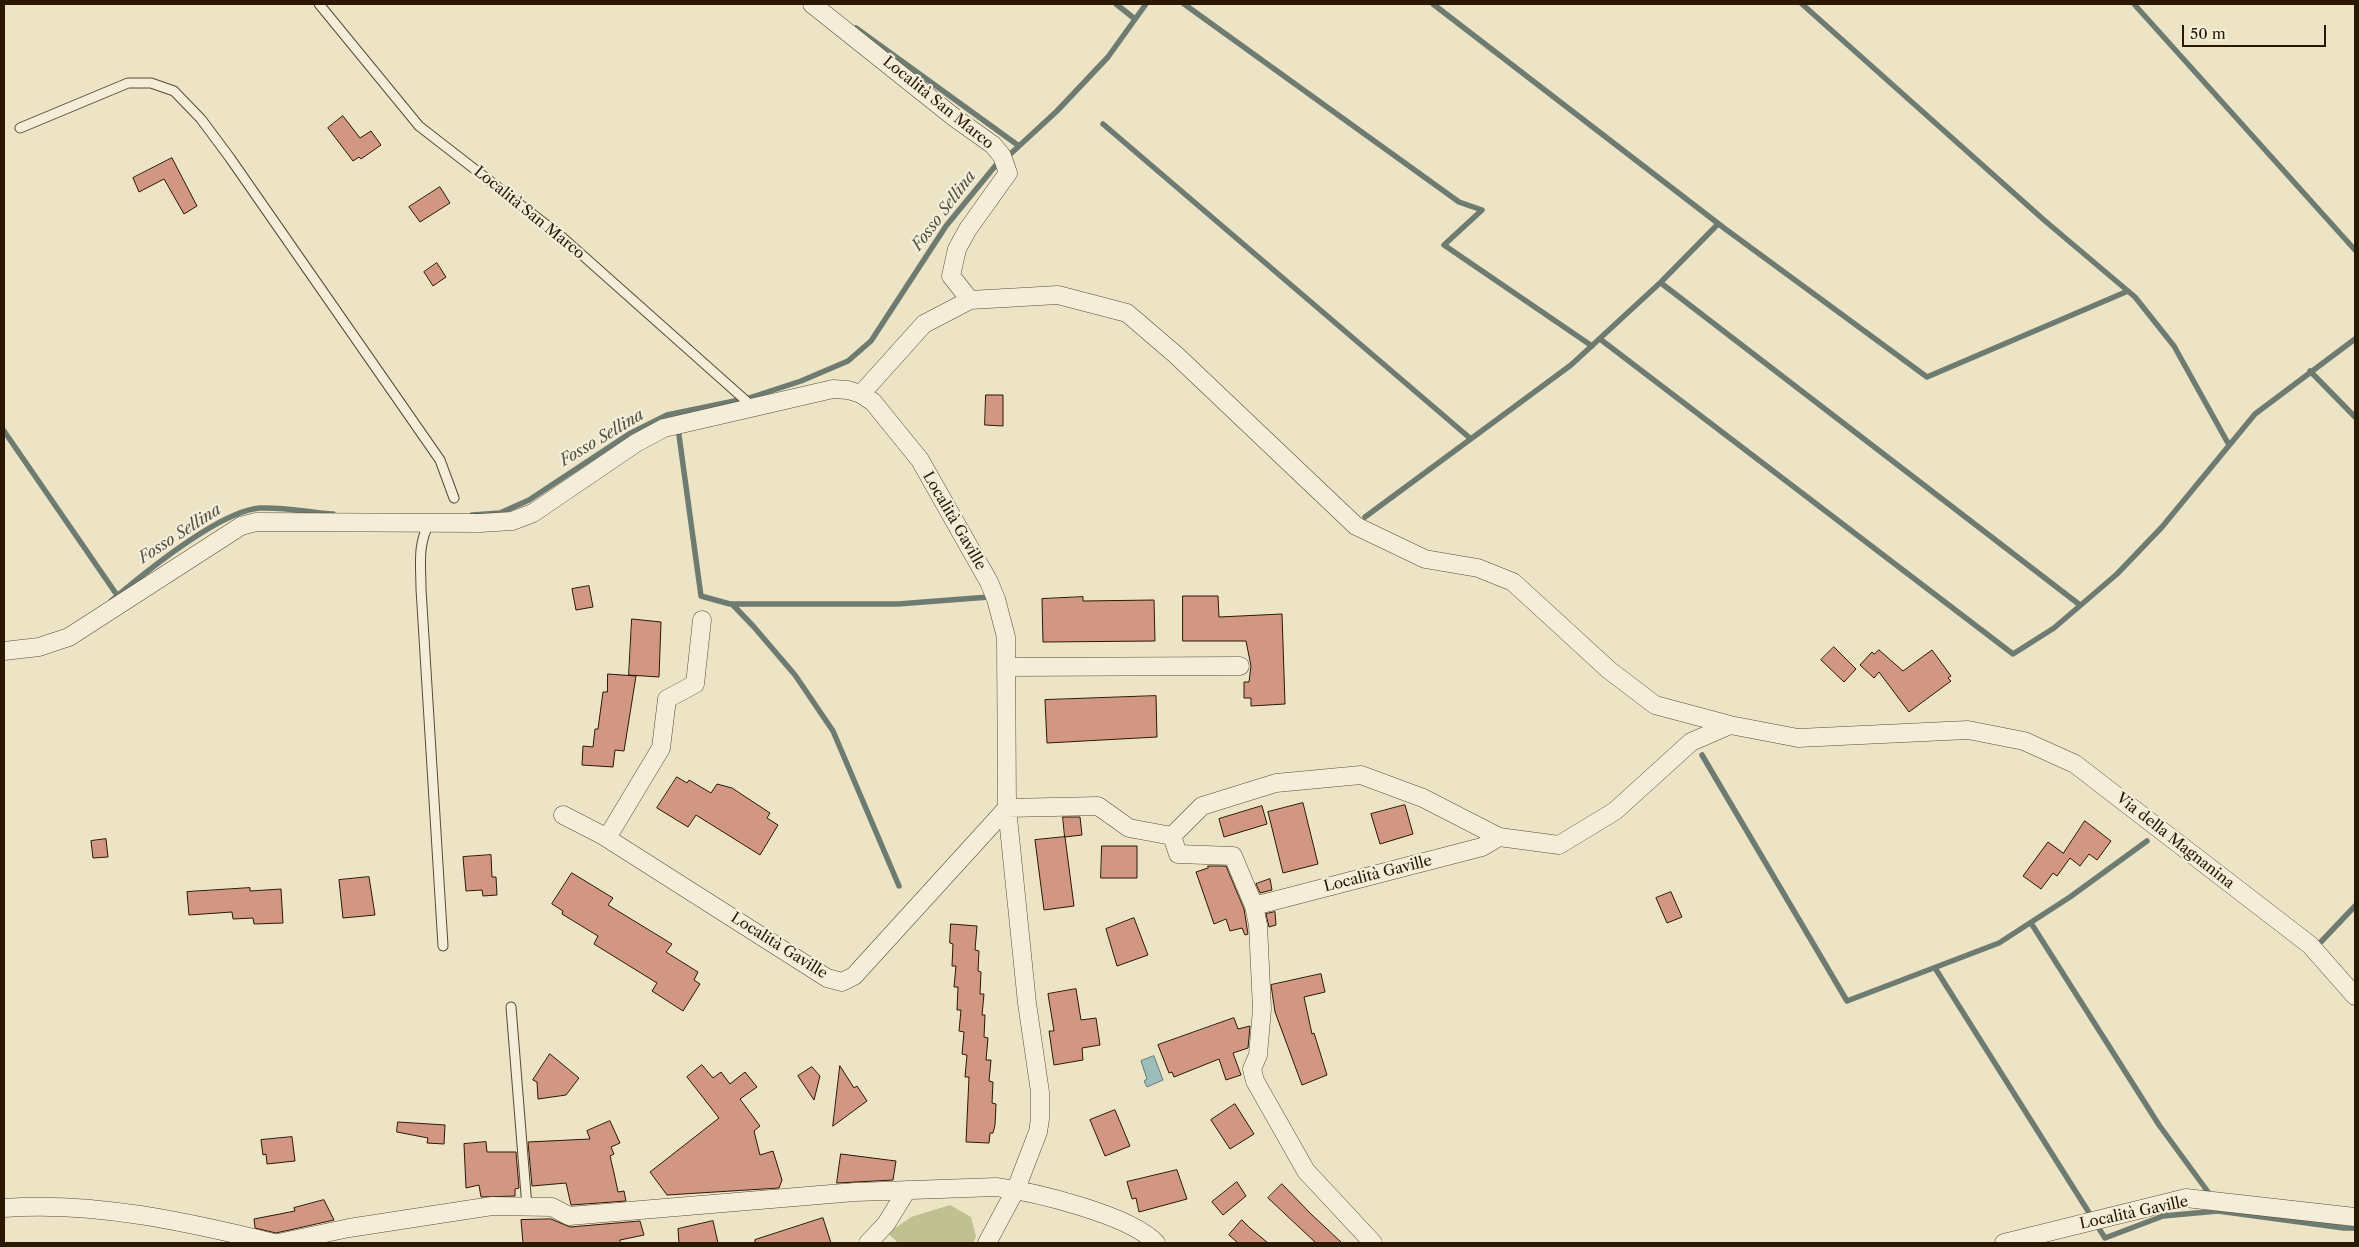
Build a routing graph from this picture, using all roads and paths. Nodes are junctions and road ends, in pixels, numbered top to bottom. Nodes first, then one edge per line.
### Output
1 (319, 4) edge
2 (812, 4) edge
3 (20, 128) dead end
4 (970, 300) junction
5 (861, 394) junction
6 (754, 408) junction
7 (454, 498) dead end
8 (430, 523) junction
9 (702, 620) dead end
10 (4, 651) edge
11 (1240, 666) dead end
12 (1006, 667) junction
13 (1730, 725) junction
14 (1007, 808) junction
15 (563, 815) dead end
16 (1172, 836) junction
17 (1499, 837) junction
18 (607, 838) junction
19 (1254, 906) junction
20 (443, 946) dead end
21 (2355, 996) edge
22 (511, 1007) dead end
23 (1016, 1189) junction
24 (906, 1190) junction
25 (527, 1207) junction
26 (4, 1208) edge
27 (2355, 1218) edge
28 (274, 1243) edge
29 (278, 1243) edge
30 (868, 1243) edge
31 (987, 1243) edge
32 (1156, 1243) edge
33 (1373, 1243) edge
34 (2004, 1243) edge

1 - 6 lane, Località San Marco
2 - 4 street, Località San Marco
3 - 7 lane
4 - 5 street
4 - 13 street, Via della Magnanina
5 - 6 street
5 - 12 street, Località Gaville
6 - 8 street
8 - 10 street
8 - 20 lane
9 - 18 street
11 - 12 street
12 - 14 street, Località Gaville
13 - 17 street
13 - 21 street, Via della Magnanina
14 - 16 street
14 - 18 street, Località Gaville
14 - 23 street, Località Gaville
15 - 18 street, Località Gaville
16 - 17 street
16 - 19 street
17 - 19 street, Località Gaville
19 - 33 street
22 - 25 lane
23 - 24 street
23 - 31 street, Località Gaville
23 - 32 street
24 - 25 street
24 - 30 street
25 - 29 street
26 - 28 street
27 - 34 street, Località Gaville

